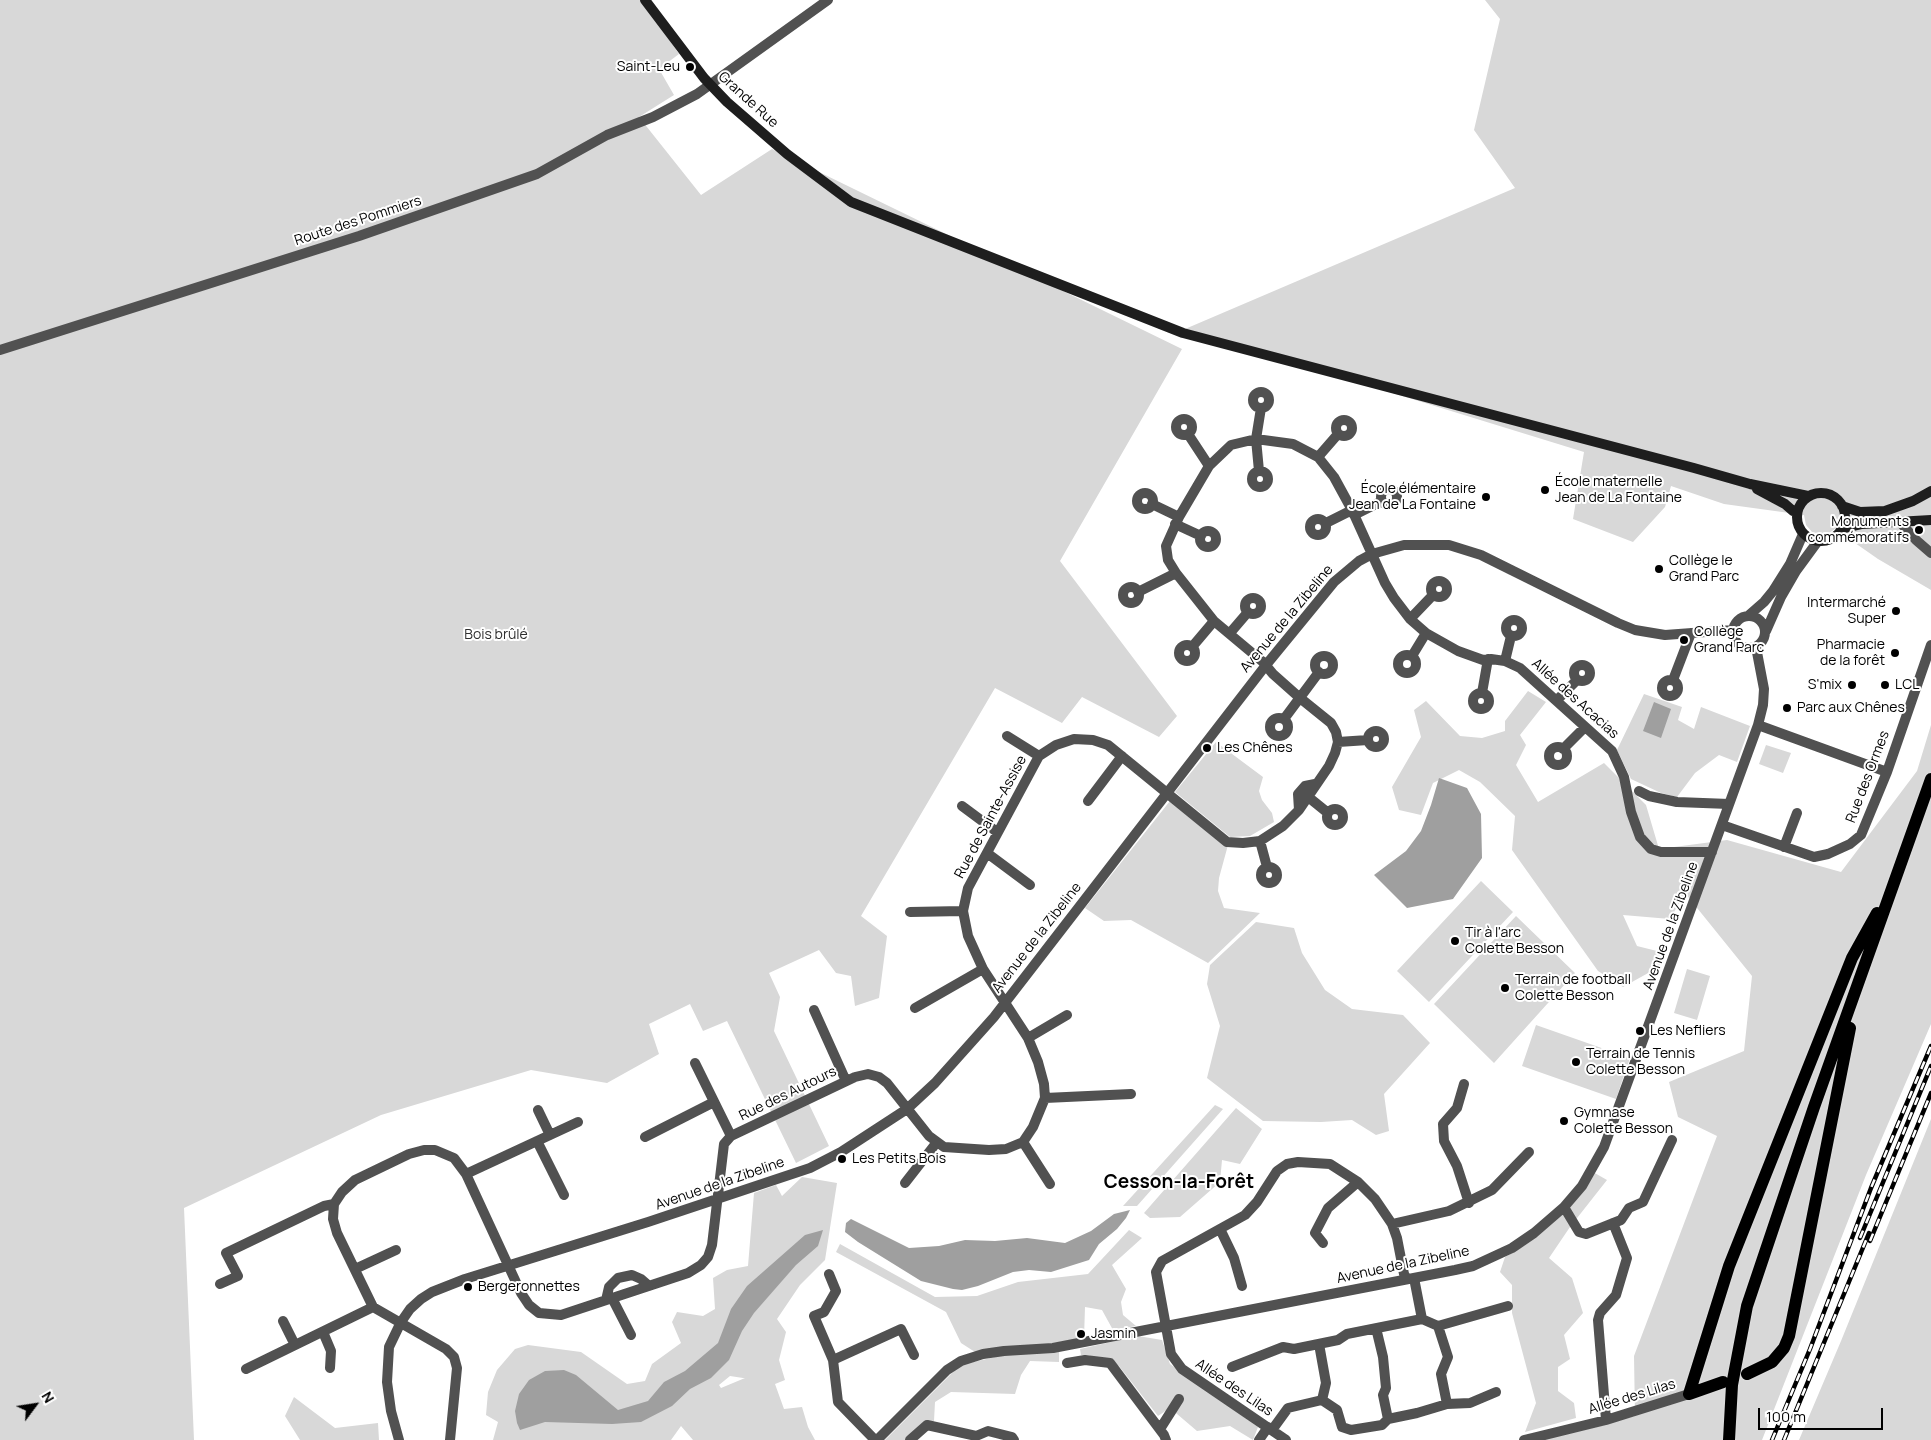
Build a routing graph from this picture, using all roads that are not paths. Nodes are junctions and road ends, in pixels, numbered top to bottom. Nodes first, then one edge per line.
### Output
1 (645, 0) edge
2 (828, 0) edge
3 (711, 85) junction
4 (0, 350) edge
5 (1261, 408) dead end
6 (1188, 434) dead end
7 (1338, 434) dead end
8 (1256, 439) junction
9 (1318, 457) junction
10 (1210, 466) junction
11 (1259, 471) dead end
12 (1750, 484) junction
13 (1931, 491) edge
14 (1808, 496) junction
15 (1382, 501) dead end
16 (1152, 504) dead end
17 (1842, 506) junction
18 (1797, 511) junction
19 (1353, 512) junction
20 (1931, 520) edge
21 (1177, 521) junction
22 (1900, 522) junction
23 (1326, 523) dead end
24 (1842, 529) junction
25 (1803, 534) junction
26 (1201, 536) dead end
27 (1818, 541) junction
28 (1931, 553) edge
29 (1372, 554) junction
30 (1176, 573) junction
31 (1138, 592) dead end
32 (1434, 595) dead end
33 (1248, 612) dead end
34 (1748, 616) junction
35 (1410, 619) junction
36 (1214, 621) junction
37 (1733, 630) junction
38 (1766, 632) junction
39 (1230, 633) junction
40 (1426, 633) junction
41 (1691, 633) junction
42 (1511, 636) dead end
43 (1931, 645) edge
44 (1192, 647) dead end
45 (1756, 647) junction
46 (1412, 656) dead end
47 (1488, 659) junction
48 (1505, 661) junction
49 (1266, 665) junction
50 (1320, 672) dead end
51 (1577, 680) dead end
52 (1673, 680) dead end
53 (1482, 693) dead end
54 (1300, 698) junction
55 (1557, 700) junction
56 (1284, 719) dead end
57 (1758, 725) junction
58 (1585, 726) junction
59 (1007, 736) dead end
60 (1368, 740) dead end
61 (1338, 742) junction
62 (1563, 749) dead end
63 (1039, 756) junction
64 (1122, 756) junction
65 (1887, 772) junction
66 (1931, 780) edge
67 (1316, 784) junction
68 (1639, 791) dead end
69 (1167, 793) junction
70 (1307, 796) junction
71 (1088, 801) dead end
72 (1730, 804) junction
73 (962, 806) dead end
74 (1299, 810) junction
75 (1328, 813) dead end
76 (1797, 813) dead end
77 (1722, 825) junction
78 (997, 832) junction
79 (1260, 840) junction
80 (1784, 847) junction
81 (1712, 852) junction
82 (987, 853) junction
83 (1266, 867) dead end
84 (1896, 880) junction
85 (1030, 885) dead end
86 (963, 911) junction
87 (910, 912) dead end
88 (983, 969) junction
89 (1859, 981) junction
90 (1005, 1001) junction
91 (915, 1008) dead end
92 (814, 1010) dead end
93 (1067, 1014) dead end
94 (1028, 1038) junction
95 (695, 1063) dead end
96 (846, 1081) junction
97 (1464, 1084) dead end
98 (1131, 1094) dead end
99 (1045, 1098) junction
100 (714, 1102) junction
101 (908, 1109) junction
102 (538, 1110) dead end
103 (578, 1122) dead end
104 (550, 1135) junction
105 (731, 1136) junction
106 (645, 1137) dead end
107 (1672, 1140) dead end
108 (537, 1142) junction
109 (937, 1142) junction
110 (1023, 1142) junction
111 (1529, 1152) dead end
112 (466, 1174) junction
113 (1358, 1182) junction
114 (904, 1183) dead end
115 (1050, 1184) dead end
116 (564, 1195) dead end
117 (718, 1199) junction
118 (1469, 1202) junction
119 (334, 1204) junction
120 (1564, 1207) junction
121 (1613, 1223) junction
122 (1392, 1224) junction
123 (1220, 1229) junction
124 (1323, 1243) dead end
125 (396, 1250) dead end
126 (508, 1266) junction
127 (355, 1269) junction
128 (829, 1274) dead end
129 (1410, 1278) junction
130 (220, 1284) dead end
131 (649, 1286) junction
132 (1242, 1286) dead end
133 (609, 1299) junction
134 (1508, 1306) dead end
135 (373, 1307) junction
136 (1422, 1319) junction
137 (283, 1321) dead end
138 (401, 1322) junction
139 (1165, 1326) junction
140 (1438, 1326) junction
141 (1376, 1328) junction
142 (322, 1332) junction
143 (631, 1335) dead end
144 (1319, 1344) junction
145 (295, 1345) junction
146 (914, 1355) dead end
147 (833, 1360) junction
148 (1066, 1363) dead end
149 (1232, 1367) dead end
150 (330, 1368) dead end
151 (246, 1369) dead end
152 (1747, 1374) dead end
153 (1723, 1382) dead end
154 (1496, 1392) dead end
155 (1689, 1394) junction
156 (1179, 1399) dead end
157 (1322, 1400) junction
158 (1447, 1404) junction
159 (1388, 1419) junction
160 (1606, 1420) junction
161 (1160, 1429) junction
162 (1270, 1429) junction
163 (399, 1440) edge
164 (450, 1440) edge
165 (876, 1440) edge
166 (910, 1440) edge
167 (1014, 1440) edge
168 (1166, 1440) edge
169 (1259, 1440) edge
170 (1286, 1440) edge
171 (1524, 1440) edge
172 (1729, 1440) edge

1 - 3 main road, Grande Rue
2 - 3 street, Route des Pommiers
3 - 4 street, Route des Pommiers
3 - 12 main road, Grande Rue
5 - 8 street
6 - 10 street
7 - 9 street
8 - 9 street
8 - 10 street
8 - 11 street
9 - 19 street, Allée des Acacias
10 - 21 street
12 - 14 main road
12 - 18 main road
13 - 17 main road
14 - 17 main road
14 - 18 main road
15 - 19 street
16 - 21 street
17 - 24 main road
18 - 25 main road
19 - 23 street
19 - 29 street, Allée des Acacias
20 - 22 main road
21 - 26 street
21 - 30 street
22 - 24 main road
22 - 28 street
24 - 27 main road
25 - 27 main road
25 - 34 street
27 - 38 street
29 - 35 street, Allée des Acacias
29 - 41 street, Avenue de la Zibeline
29 - 49 street, Avenue de la Zibeline
30 - 31 street
30 - 36 street
32 - 35 street
33 - 39 street
34 - 37 street
34 - 38 street
35 - 40 street, Allée des Acacias
36 - 39 street
36 - 44 street
37 - 41 street, Avenue de la Zibeline
37 - 45 street
38 - 45 street
39 - 49 street
40 - 46 street
40 - 47 street, Allée des Acacias
41 - 52 street
42 - 48 street
43 - 65 street, Rue des Ormes
45 - 57 street, Avenue de la Zibeline
47 - 48 street, Allée des Acacias
47 - 53 street
48 - 55 street, Allée des Acacias
49 - 54 street
49 - 69 street, Avenue de la Zibeline
50 - 54 street
51 - 55 street
54 - 56 street
54 - 61 street
55 - 58 street, Allée des Acacias
57 - 65 street
57 - 72 street, Avenue de la Zibeline
58 - 62 street
58 - 81 street, Allée des Acacias
59 - 63 street
60 - 61 street
61 - 67 street
63 - 64 street, Rue de Sainte-Assise
63 - 78 street, Rue de Sainte-Assise
64 - 69 street, Rue de Sainte-Assise
64 - 71 street
65 - 80 street, Rue des Ormes
66 - 84 main road
67 - 70 street
67 - 74 street
68 - 72 street
69 - 79 street, Rue de Sainte-Assise
69 - 90 street, Avenue de la Zibeline
70 - 74 street
70 - 75 street
72 - 77 street, Avenue de la Zibeline
73 - 78 street
74 - 79 street
76 - 80 street
77 - 80 street, Rue des Ormes
77 - 81 street, Avenue de la Zibeline
78 - 82 street, Rue de Sainte-Assise
79 - 83 street
81 - 120 street, Avenue de la Zibeline
82 - 85 street
82 - 86 street, Rue de Sainte-Assise
84 - 89 main road
84 - 155 main road
86 - 87 street
86 - 88 street, Rue de Sainte-Assise
88 - 90 street, Rue de Sainte-Assise
88 - 91 street
89 - 152 main road
89 - 172 main road
90 - 94 street, Rue de Sainte-Assise
90 - 101 street, Avenue de la Zibeline
92 - 96 street
93 - 94 street
94 - 99 street, Rue de Sainte-Assise
95 - 100 street
96 - 101 street, Rue des Autours
96 - 105 street, Rue des Autours
97 - 118 street
98 - 99 street
99 - 110 street
100 - 105 street
100 - 106 street
101 - 109 street, Rue des Autours
101 - 117 street, Avenue de la Zibeline
102 - 104 street
103 - 104 street
104 - 108 street
105 - 117 street, Rue des Autours
107 - 121 street
108 - 112 street
108 - 116 street
109 - 110 street
109 - 114 street
110 - 115 street
111 - 118 street
112 - 119 street, Rue des Autours
112 - 126 street, Rue des Autours
113 - 122 street
113 - 123 street
113 - 124 street
117 - 126 street, Avenue de la Zibeline
117 - 131 street, Rue des Autours
118 - 122 street
119 - 127 street
119 - 130 street
120 - 121 street
120 - 129 street, Avenue de la Zibeline
121 - 160 street
122 - 129 street
123 - 132 street
123 - 139 street, Allée des Lilas
125 - 127 street
126 - 133 street, Rue des Autours
126 - 138 street, Avenue de la Zibeline
127 - 135 street
128 - 147 street
129 - 136 street
129 - 139 street, Avenue de la Zibeline
131 - 133 street, Rue des Autours
131 - 133 street
133 - 143 street
134 - 140 street
135 - 138 street
135 - 142 street
136 - 140 street
136 - 141 street
137 - 145 street
138 - 163 street, Avenue de la Zibeline
138 - 164 street
139 - 162 street, Allée des Lilas
139 - 165 street, Avenue de la Zibeline
140 - 158 street
141 - 144 street
141 - 159 street
142 - 145 street
142 - 150 street
144 - 149 street
144 - 157 street
145 - 151 street
146 - 147 street
147 - 165 street
148 - 161 street
153 - 155 main road
154 - 158 street
155 - 160 street, Allée des Lilas
156 - 161 street
157 - 159 street
157 - 162 street
158 - 159 street
160 - 171 street, Allée des Lilas
161 - 168 street
162 - 169 street
162 - 170 street, Allée des Lilas
166 - 167 street

